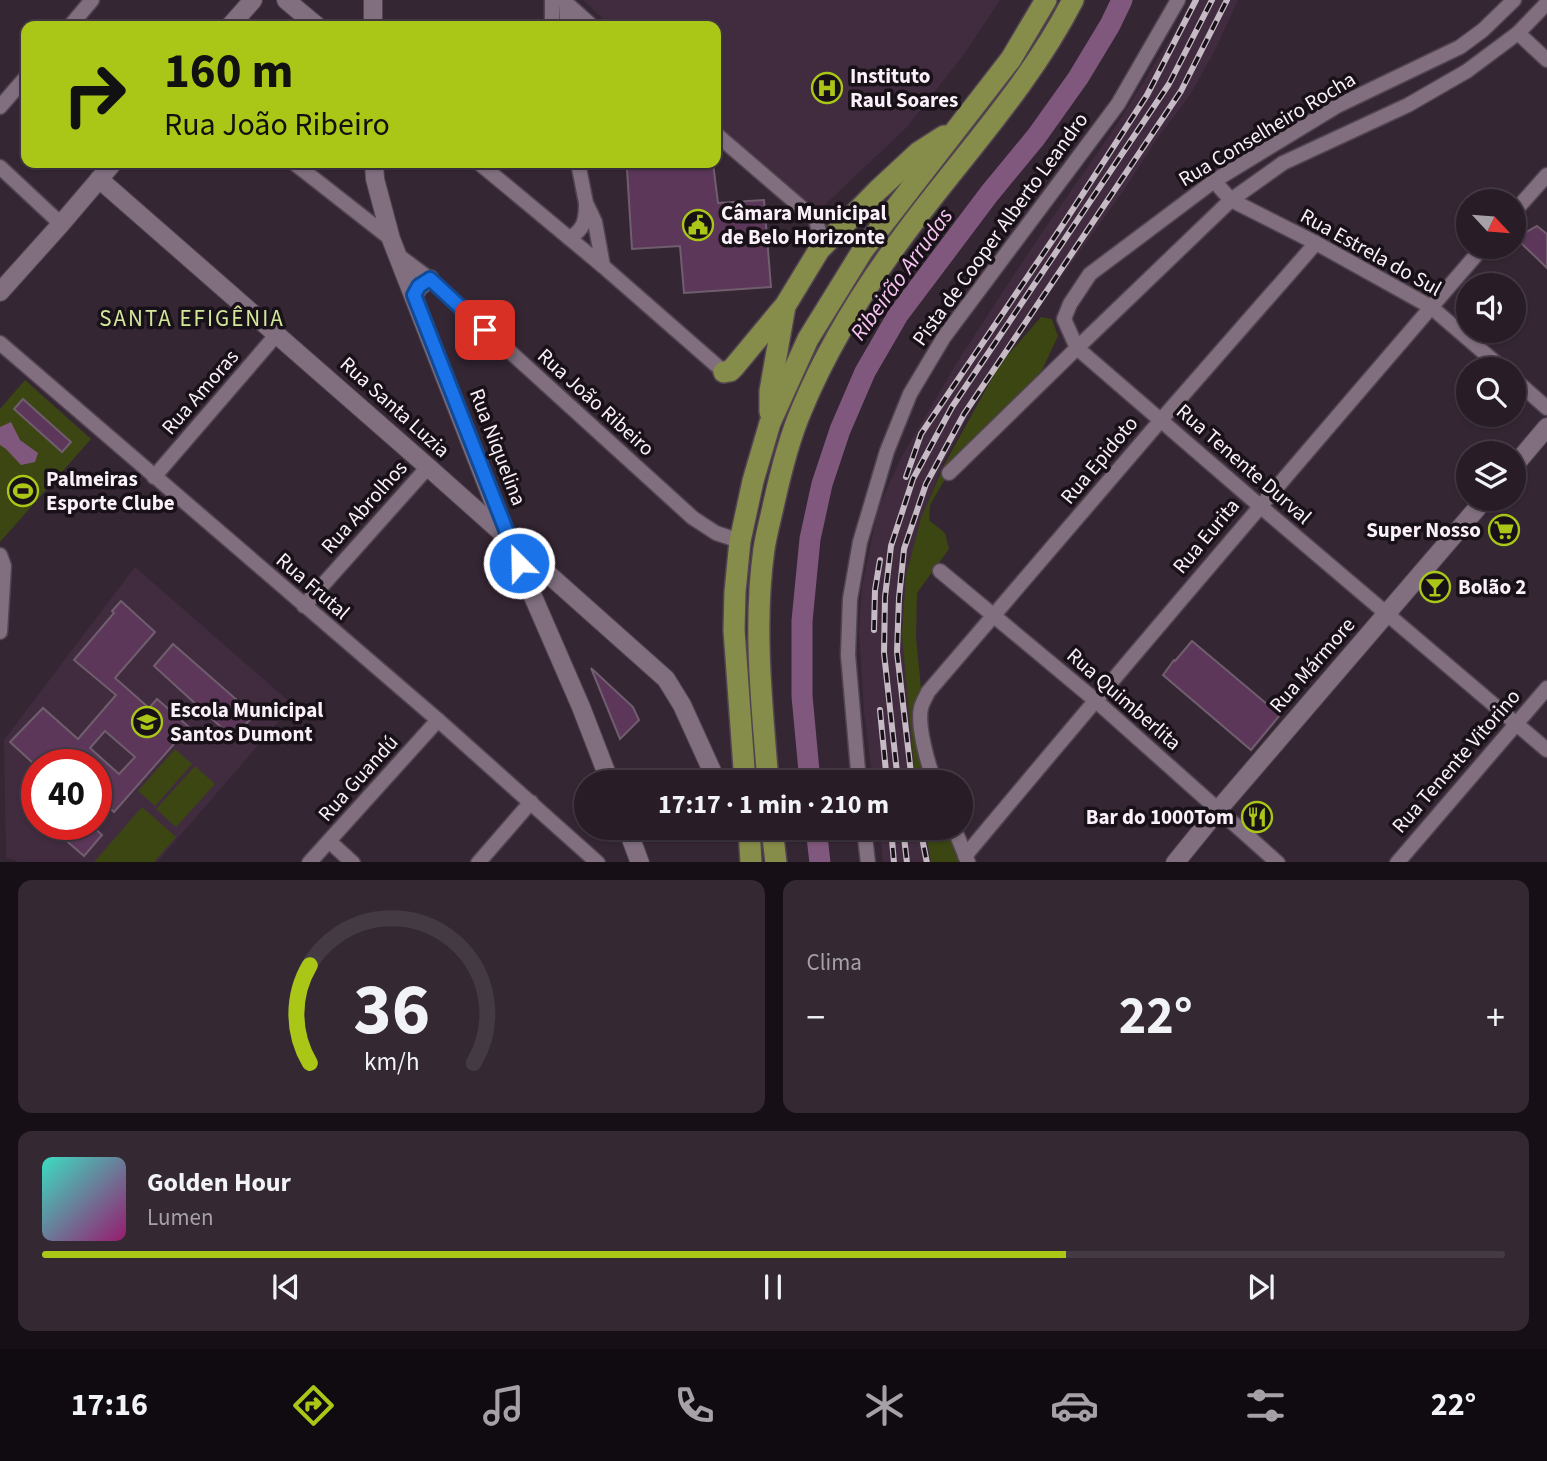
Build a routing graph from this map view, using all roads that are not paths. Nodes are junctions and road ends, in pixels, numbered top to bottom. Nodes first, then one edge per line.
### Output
1 (92, 0) edge
2 (253, 0) edge
3 (286, 0) edge
4 (373, 0) edge
5 (551, 0) edge
6 (1046, 0) edge
7 (1073, 0) edge
8 (1178, 0) edge
9 (1514, 0) edge
10 (566, 2) edge
11 (1547, 3) edge
12 (73, 21) edge
13 (234, 21) edge
14 (311, 21) edge
15 (373, 21) edge
16 (552, 21) edge
17 (567, 21) edge
18 (587, 21) edge
19 (1518, 33) junction
20 (1547, 61) edge
21 (21, 83) edge
22 (0, 107) edge
23 (960, 126) junction
24 (721, 138) edge
25 (0, 167) edge
26 (109, 168) edge
27 (300, 168) edge
28 (374, 168) edge
29 (485, 168) edge
30 (579, 168) edge
31 (1547, 175) edge
32 (99, 179) junction
33 (1214, 181) junction
34 (1526, 199) edge
35 (1231, 200) junction
36 (586, 203) junction
37 (61, 224) junction
38 (569, 238) junction
39 (1316, 243) junction
40 (395, 247) junction
41 (819, 250) junction
42 (1473, 259) edge
43 (604, 267) junction
44 (430, 279) junction
45 (1, 287) edge
46 (414, 295) junction
47 (785, 306) junction
48 (1431, 307) junction
49 (277, 334) junction
50 (0, 343) edge
51 (1077, 348) junction
52 (1489, 357) edge
53 (724, 372) joint
54 (1526, 390) edge
55 (1547, 408) edge
56 (1161, 420) junction
57 (770, 423) junction
58 (1547, 427) edge
59 (1526, 452) edge
60 (428, 467) junction
61 (949, 473) dead end
62 (484, 475) junction
63 (154, 477) junction
64 (460, 496) junction
65 (1260, 506) junction
66 (1475, 511) edge
67 (509, 539) junction
68 (740, 541) junction
69 (0, 555) edge
70 (940, 571) dead end
71 (304, 606) junction
72 (1387, 614) junction
73 (994, 616) junction
74 (0, 632) edge
75 (1547, 688) edge
76 (1095, 700) junction
77 (438, 720) junction
78 (1515, 724) junction
79 (1547, 750) edge
80 (605, 770) edge
81 (712, 770) edge
82 (744, 770) edge
83 (767, 770) edge
84 (858, 770) edge
85 (930, 770) edge
86 (531, 802) junction
87 (1218, 810) junction
88 (631, 840) edge
89 (743, 840) edge
90 (749, 840) edge
91 (773, 840) edge
92 (865, 840) edge
93 (959, 840) edge
94 (330, 842) junction
95 (967, 859) edge
96 (751, 860) edge
97 (310, 862) edge
98 (352, 862) edge
99 (479, 862) edge
100 (597, 862) edge
101 (640, 862) edge
102 (776, 862) edge
103 (868, 862) edge
104 (1176, 862) edge
105 (1277, 862) edge
106 (1398, 862) edge

1 - 12 street
2 - 13 street
3 - 14 street
4 - 15 street
5 - 16 street
6 - 23 main road
7 - 83 main road
8 - 84 street, Pista de Cooper Alberto Leandro
9 - 33 street, Rua Conselheiro Rocha
10 - 17 street
10 - 18 street
11 - 19 street, Rua Conselheiro Rocha
19 - 20 street
19 - 35 street, Rua Conselheiro Rocha
21 - 22 street
23 - 41 main road
23 - 57 main road
24 - 41 street
25 - 37 street
26 - 32 street
27 - 40 street, Rua João Ribeiro
28 - 40 street, Rua Niquelina
29 - 38 street
30 - 36 street
31 - 34 street
32 - 37 street
32 - 49 street, Rua Santa Luzia
33 - 35 street, Rua Estrela do Sul
33 - 51 street, Rua Conselheiro Rocha
35 - 39 street, Rua Estrela do Sul
35 - 51 street
36 - 38 street
36 - 43 street
37 - 45 street
38 - 43 street
39 - 48 street, Rua Estrela do Sul
39 - 56 street, Rua Epidoto
40 - 44 street, Rua João Ribeiro
40 - 46 street, Rua Niquelina
41 - 47 main road
42 - 48 street, Rua Eurita
43 - 53 street
44 - 46 street
44 - 68 street, Rua João Ribeiro
46 - 62 street, Rua Niquelina
47 - 53 main road
47 - 57 main road
48 - 52 street, Rua Estrela do Sul
48 - 65 street, Rua Eurita
49 - 60 street, Rua Santa Luzia
49 - 63 street, Rua Amoras
50 - 63 street, Rua Frutal
51 - 56 street, Rua Tenente Durval
51 - 61 street
54 - 55 street
56 - 65 street, Rua Tenente Durval
56 - 73 street, Rua Epidoto
57 - 68 main road
58 - 59 street
60 - 64 street, Rua Santa Luzia
60 - 71 street, Rua Abrolhos
62 - 64 street
62 - 67 street, Rua Niquelina
63 - 71 street, Rua Frutal
64 - 67 street, Rua Santa Luzia
65 - 72 street, Rua Tenente Durval
65 - 76 street, Rua Eurita
66 - 72 street, Rua Mármore
67 - 80 street, Rua Niquelina
67 - 81 street, Rua Santa Luzia
68 - 82 main road
69 - 74 street
70 - 73 street, Rua Quimberlita
71 - 77 street, Rua Frutal
72 - 78 street, Rua Tenente Durval
72 - 87 street, Rua Mármore
73 - 76 street, Rua Quimberlita
73 - 85 street, Rua Epidoto
75 - 78 street, Rua Tenente Vitorino
76 - 87 street, Rua Quimberlita
76 - 95 street, Rua Eurita
77 - 86 street, Rua Frutal
77 - 94 street, Rua Guandú
78 - 79 street, Rua Tenente Durval
78 - 106 street, Rua Tenente Vitorino
86 - 99 street
86 - 100 street, Rua Frutal
87 - 104 street, Rua Mármore
87 - 105 street, Rua Quimberlita
88 - 101 street
89 - 96 street
90 - 96 main road
91 - 102 main road
92 - 103 street
93 - 95 street
94 - 97 street, Rua Guandú
94 - 98 street

